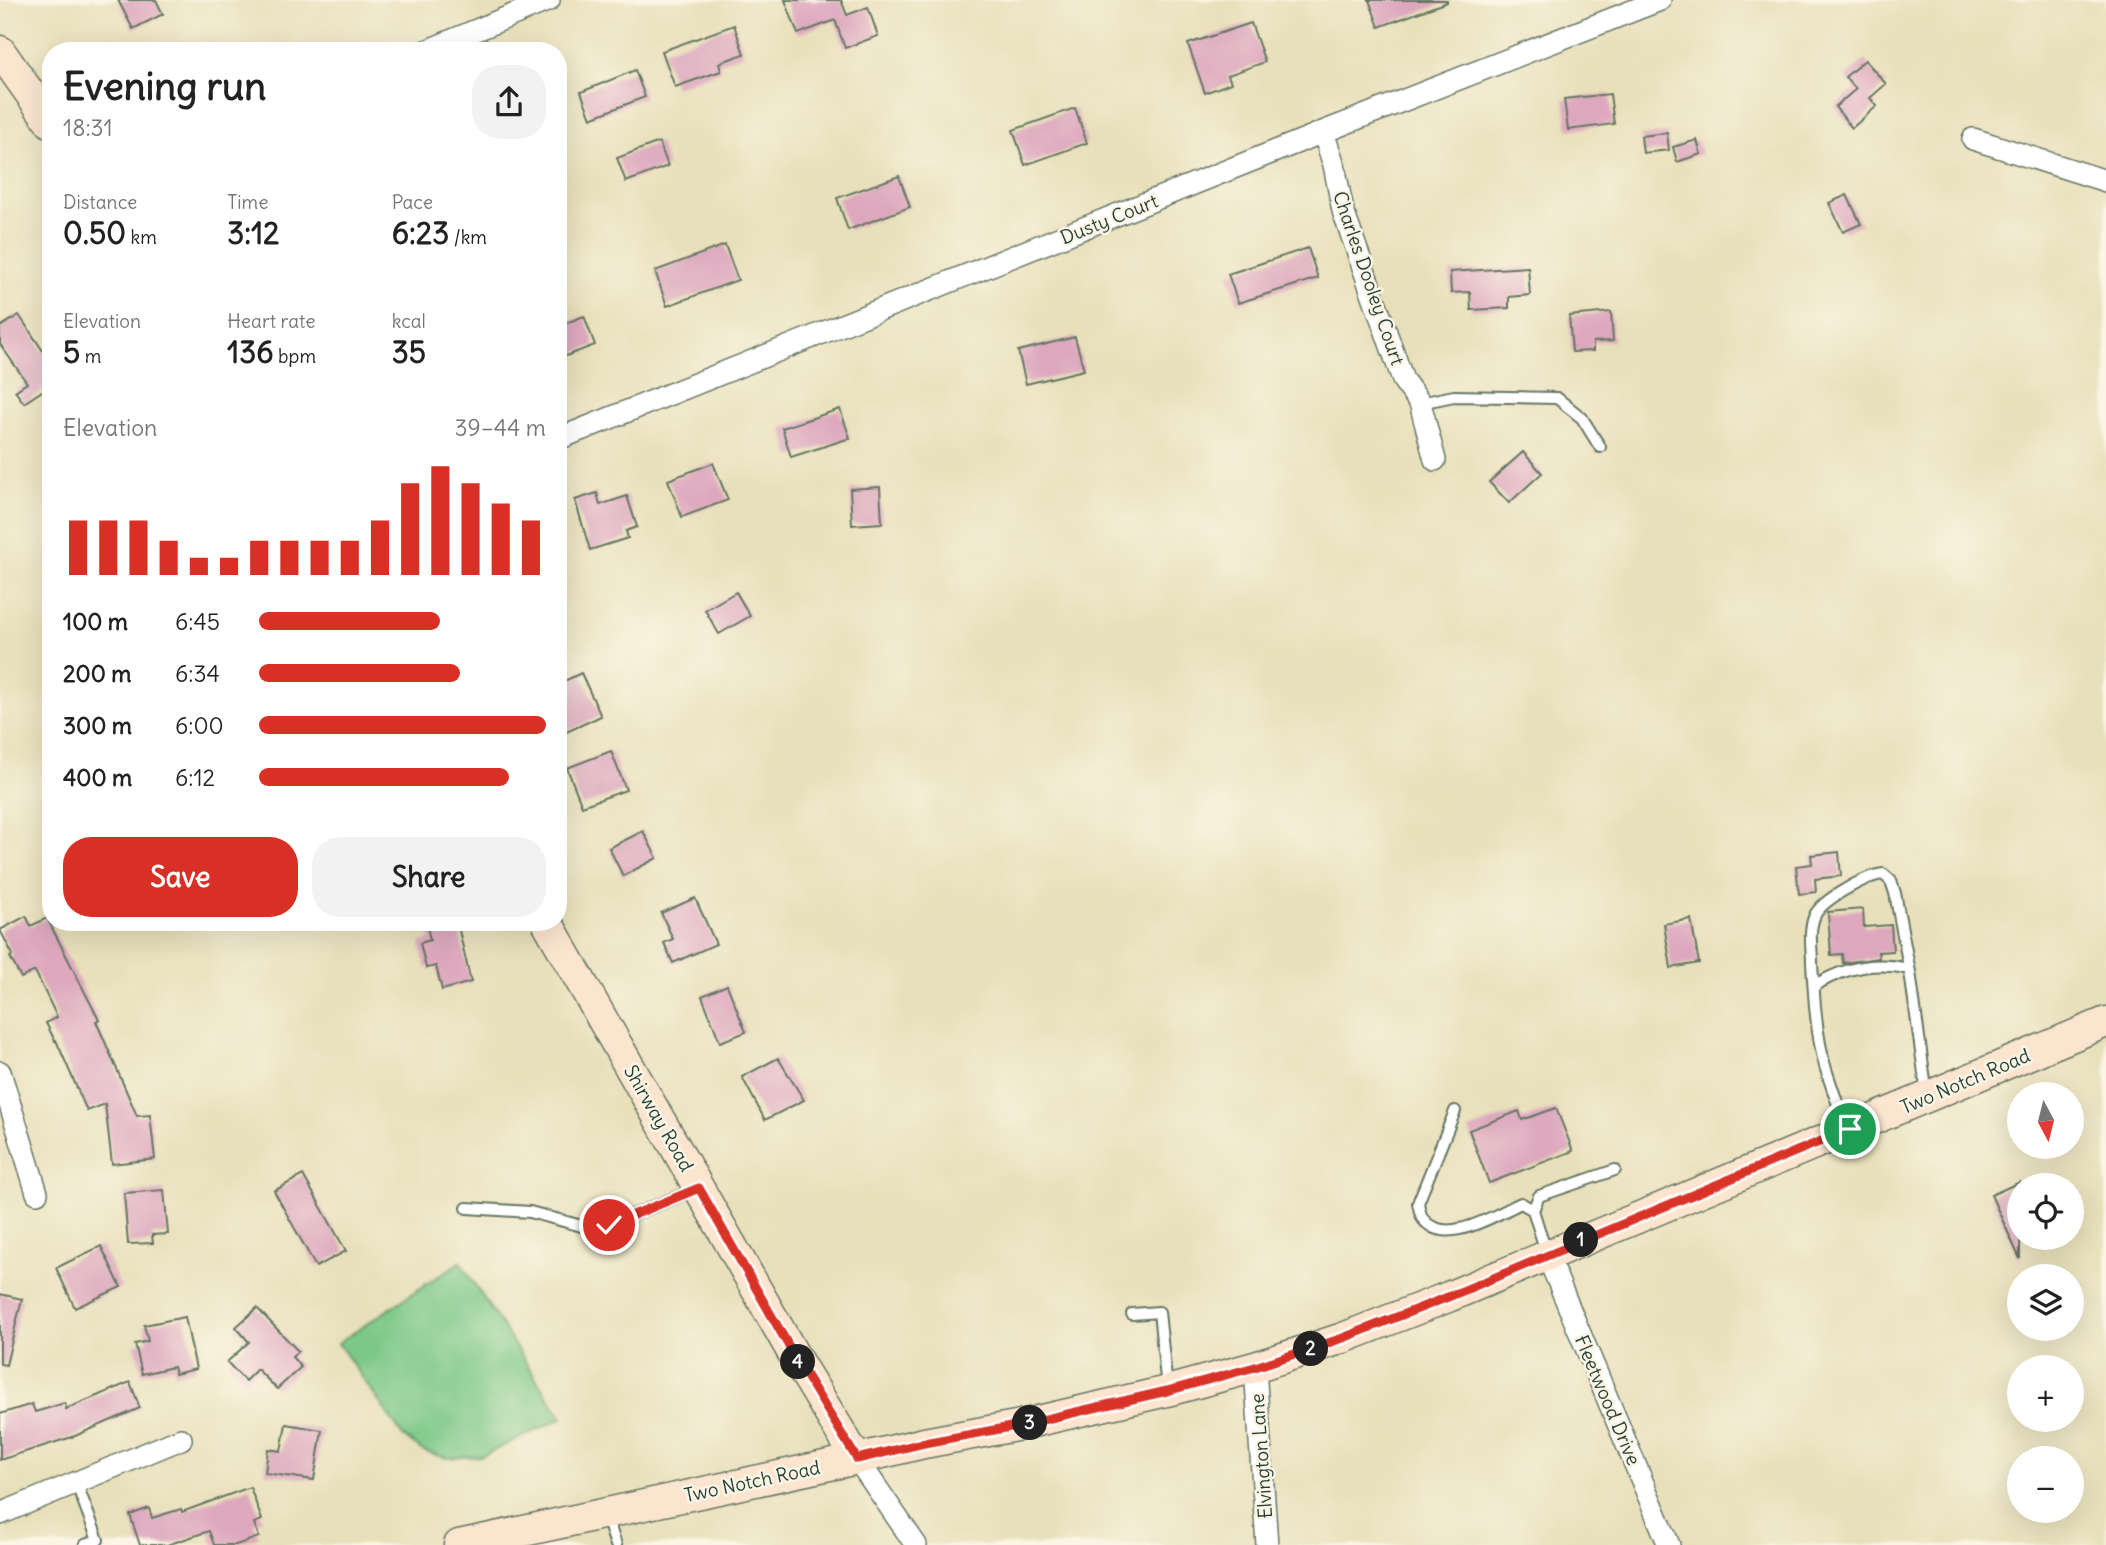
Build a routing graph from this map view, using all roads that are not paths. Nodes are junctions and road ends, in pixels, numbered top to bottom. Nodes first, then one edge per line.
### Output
1 (550, 0) edge
2 (1660, 0) edge
3 (448, 42) edge
4 (0, 51) edge
5 (42, 111) edge
6 (1323, 132) junction
7 (1973, 139) dead end
8 (2106, 181) edge
9 (1420, 403) junction
10 (567, 435) edge
11 (1601, 447) dead end
12 (1435, 460) dead end
13 (552, 931) edge
14 (1909, 969) junction
15 (1814, 986) junction
16 (2106, 1023) edge
17 (0, 1072) edge
18 (1927, 1097) junction
19 (1455, 1111) dead end
20 (1847, 1130) junction
21 (1615, 1170) dead end
22 (699, 1188) junction
23 (37, 1194) dead end
24 (467, 1208) dead end
25 (1533, 1210) junction
26 (1547, 1255) junction
27 (1132, 1314) dead end
28 (1255, 1367) junction
29 (1167, 1391) junction
30 (181, 1439) dead end
31 (857, 1459) junction
32 (76, 1482) junction
33 (606, 1513) junction
34 (0, 1514) edge
35 (85, 1545) edge
36 (459, 1545) edge
37 (615, 1545) edge
38 (916, 1545) edge
39 (1267, 1545) edge
40 (1669, 1545) edge

1 - 3 street
2 - 6 street, Dusty Court
4 - 5 street
6 - 9 street, Charles Dooley Court
6 - 10 street, Dusty Court
7 - 8 street
9 - 11 lane
9 - 12 street, Charles Dooley Court
13 - 22 street, Shirway Road
14 - 15 lane
14 - 15 lane
14 - 18 lane
15 - 20 lane
16 - 18 street, Two Notch Road
17 - 23 street
18 - 20 street, Two Notch Road
19 - 25 lane
20 - 26 street, Two Notch Road
21 - 25 lane
22 - 24 lane
22 - 31 street, Shirway Road
25 - 26 lane
26 - 28 street, Two Notch Road
26 - 40 street, Fleetwood Drive
27 - 29 lane
28 - 29 street, Two Notch Road
28 - 39 street, Elvington Lane
29 - 31 street, Two Notch Road
30 - 32 street
31 - 33 street, Two Notch Road
31 - 38 street
32 - 34 street
32 - 35 lane
33 - 36 street, Two Notch Road
33 - 37 lane

